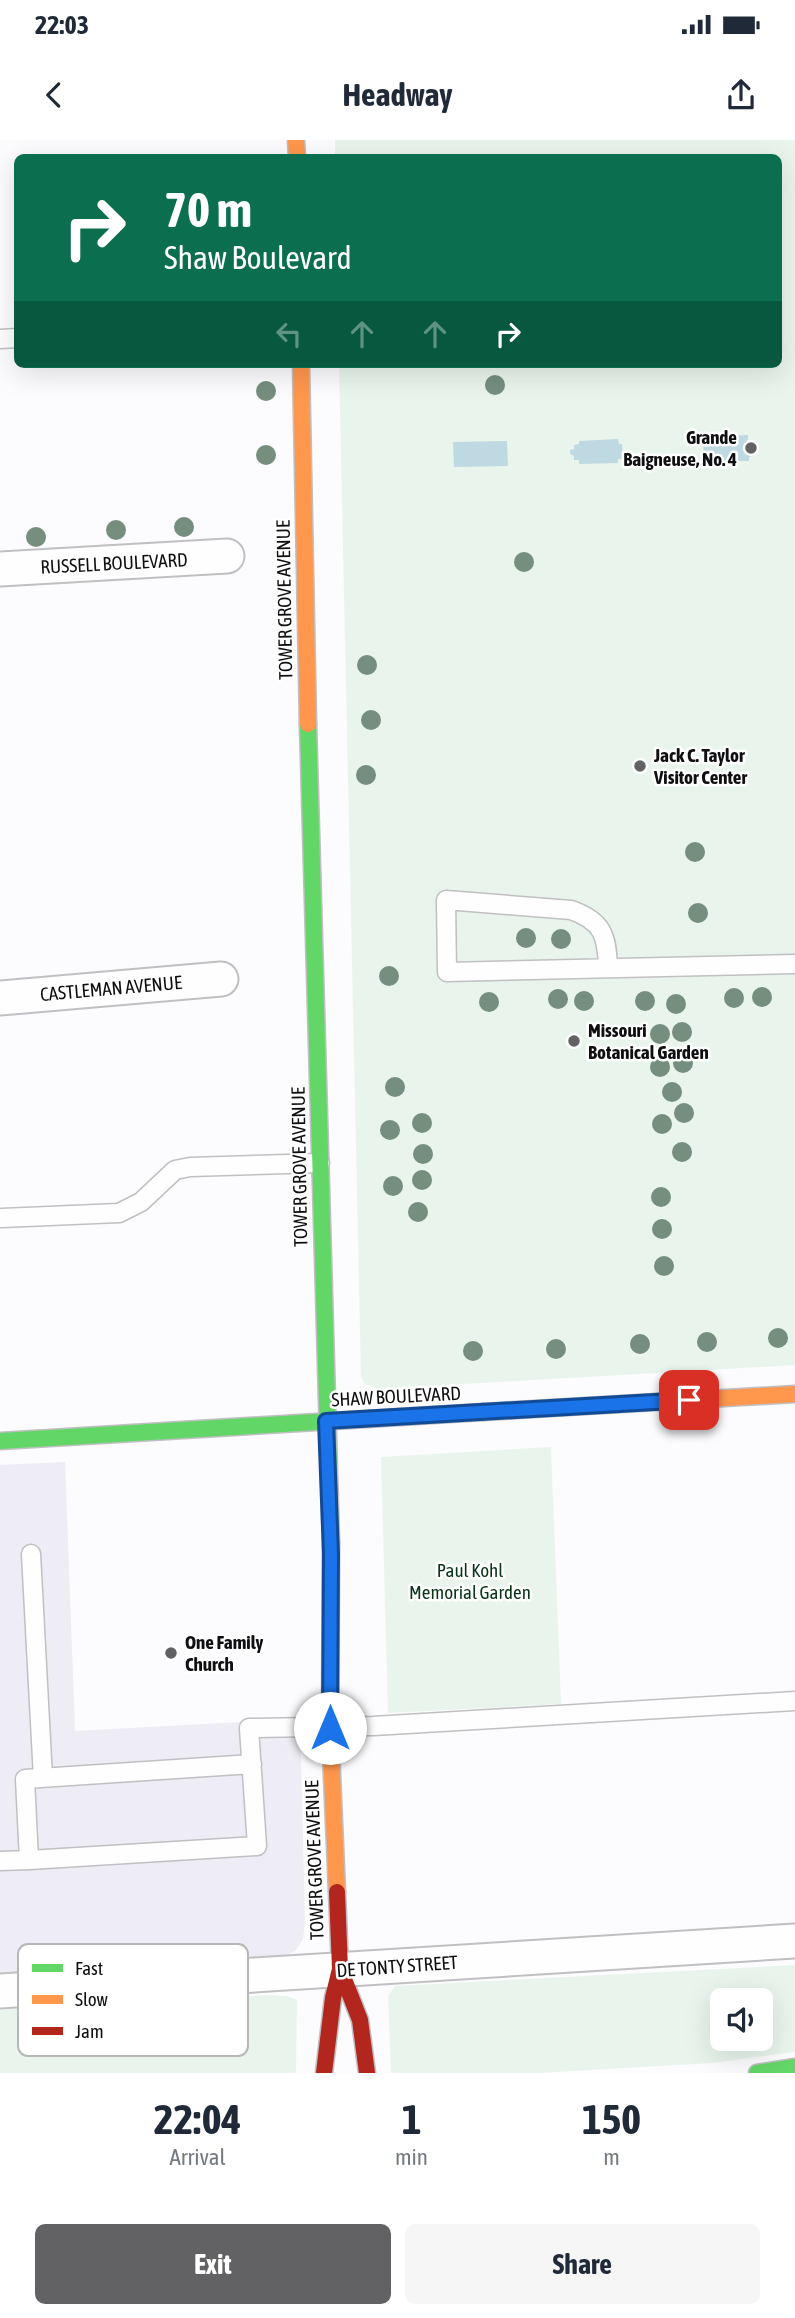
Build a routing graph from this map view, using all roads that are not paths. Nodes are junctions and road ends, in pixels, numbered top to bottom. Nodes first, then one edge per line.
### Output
1 (300, 368) edge
2 (227, 556) dead end
3 (0, 569) edge
4 (795, 964) edge
5 (608, 968) junction
6 (221, 979) dead end
7 (0, 998) edge
8 (320, 1164) junction
9 (2, 1218) edge
10 (795, 1394) edge
11 (326, 1421) junction
12 (0, 1441) edge
13 (31, 1554) dead end
14 (795, 1701) edge
15 (330, 1728) junction
16 (252, 1764) junction
17 (44, 1778) junction
18 (30, 1860) junction
19 (0, 1861) edge
20 (795, 1941) edge
21 (340, 1969) junction
22 (248, 1975) edge
23 (18, 1990) edge
24 (0, 1991) edge
25 (795, 2067) edge
26 (324, 2073) edge
27 (367, 2073) edge
28 (757, 2073) edge

1 - 8 main road, TOWER GROVE AVENUE
2 - 3 street, RUSSELL BOULEVARD
4 - 5 lane
5 - 5 lane
6 - 7 street, CASTLEMAN AVENUE
8 - 9 lane
8 - 11 main road, TOWER GROVE AVENUE
10 - 11 main road, SHAW BOULEVARD
11 - 12 main road, SHAW BOULEVARD
11 - 15 main road, TOWER GROVE AVENUE
13 - 17 lane
14 - 15 lane
15 - 16 lane
15 - 21 main road, TOWER GROVE AVENUE
16 - 17 lane
16 - 18 lane
17 - 18 lane
18 - 19 lane
20 - 21 street, DE TONTY STREET
21 - 22 street, DE TONTY STREET
21 - 26 main road, TOWER GROVE AVENUE
21 - 27 main road, TOWER GROVE AVENUE
23 - 24 street, DE TONTY STREET
25 - 28 main road

